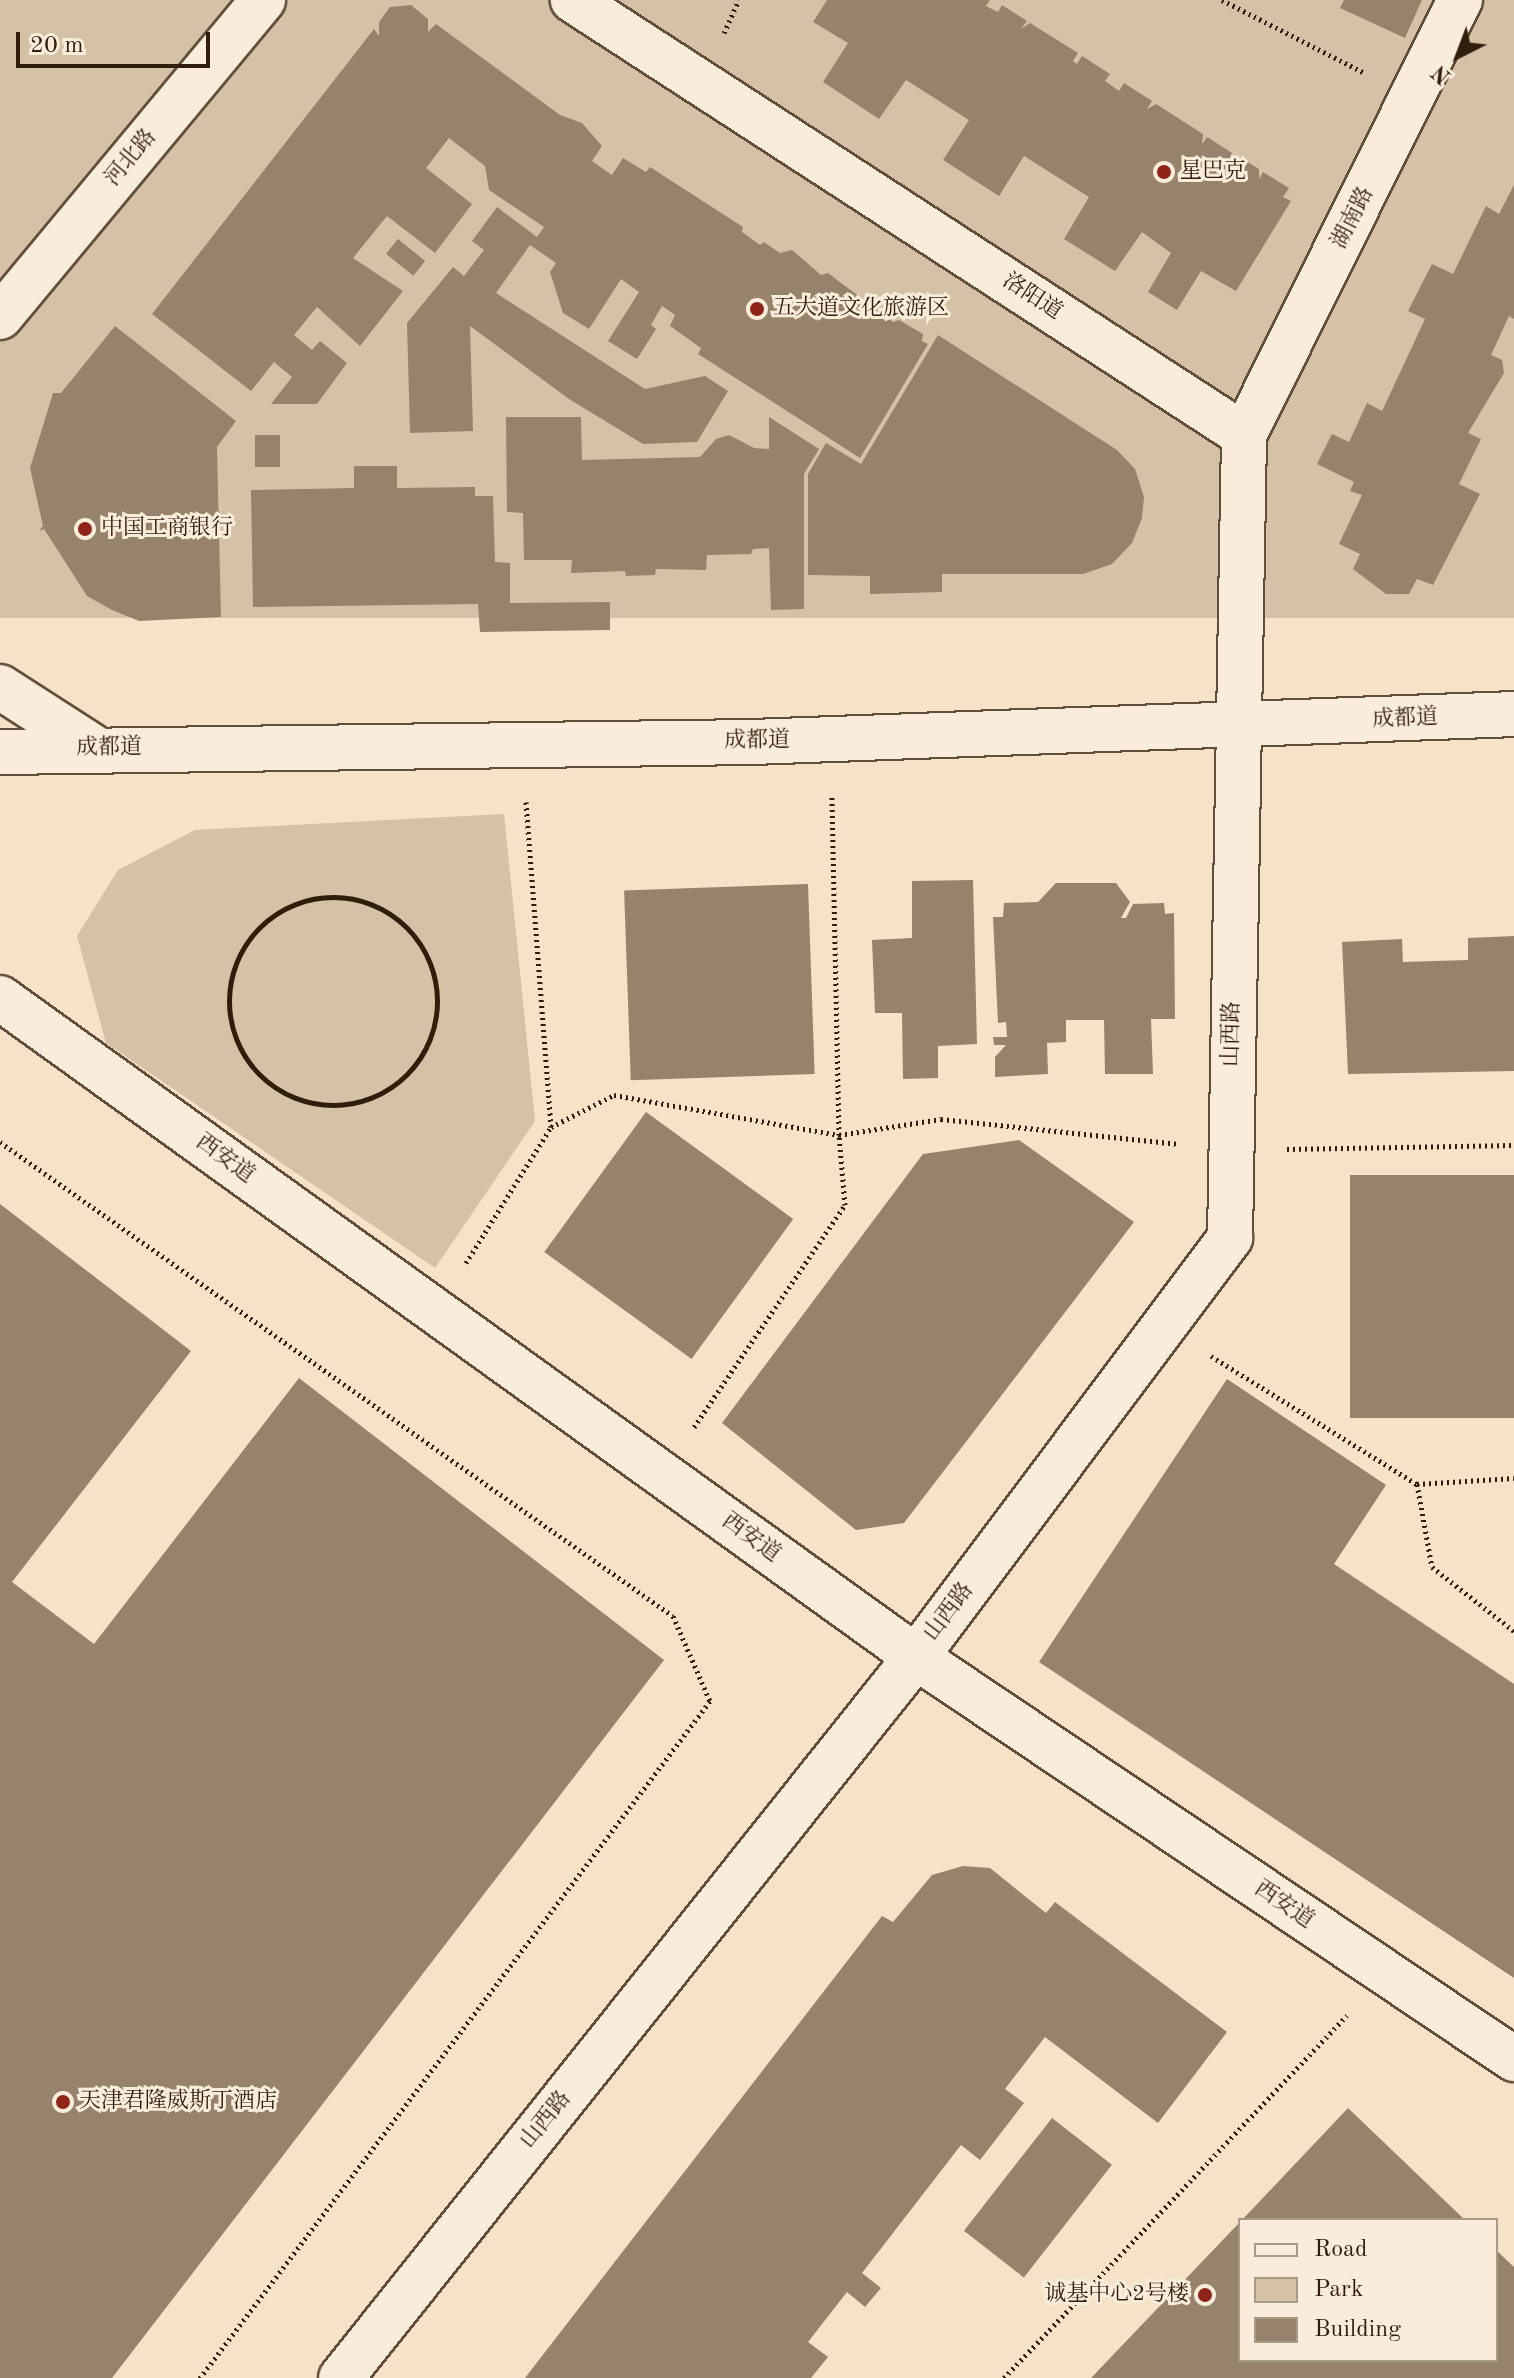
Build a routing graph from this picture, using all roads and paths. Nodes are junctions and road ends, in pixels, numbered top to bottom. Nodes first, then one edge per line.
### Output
1 (263, 0) edge
2 (573, 0) edge
3 (1222, 0) edge
4 (1460, 0) edge
5 (1414, 98) junction
6 (0, 317) edge
7 (1244, 435) junction
8 (0, 687) edge
9 (1514, 714) edge
10 (1236, 728) junction
11 (831, 739) junction
12 (521, 744) junction
13 (95, 748) junction
14 (0, 752) edge
15 (236, 959) joint
16 (0, 998) edge
17 (551, 1127) junction
18 (839, 1135) junction
19 (0, 1142) edge
20 (1514, 1145) edge
21 (1231, 1150) junction
22 (436, 1311) junction
23 (1164, 1327) junction
24 (662, 1474) junction
25 (1514, 1478) edge
26 (1417, 1484) junction
27 (1514, 1631) edge
28 (916, 1657) junction
29 (1386, 1974) junction
30 (1514, 2059) edge
31 (200, 2378) edge
32 (341, 2378) edge
33 (1004, 2378) edge

1 - 6 street, 河北路
2 - 7 street, 洛阳道
3 - 5 path
4 - 5 street, 湖南路
5 - 7 street, 湖南路
7 - 10 street
8 - 13 street
9 - 10 street, 成都道
10 - 11 street, 成都道
10 - 21 street, 山西路
11 - 12 street, 成都道
11 - 18 path
12 - 13 street, 成都道
12 - 17 path
13 - 14 street, 成都道
15 - 15 path
16 - 22 street, 西安道
17 - 18 path
17 - 22 path
18 - 21 path
18 - 24 path
19 - 31 path
20 - 21 path
21 - 23 street, 山西路
22 - 24 street, 西安道
23 - 26 path
23 - 28 street, 山西路
24 - 28 street, 西安道
25 - 26 path
26 - 27 path
28 - 29 street, 西安道
28 - 32 street, 山西路
29 - 30 street, 西安道
29 - 33 path

